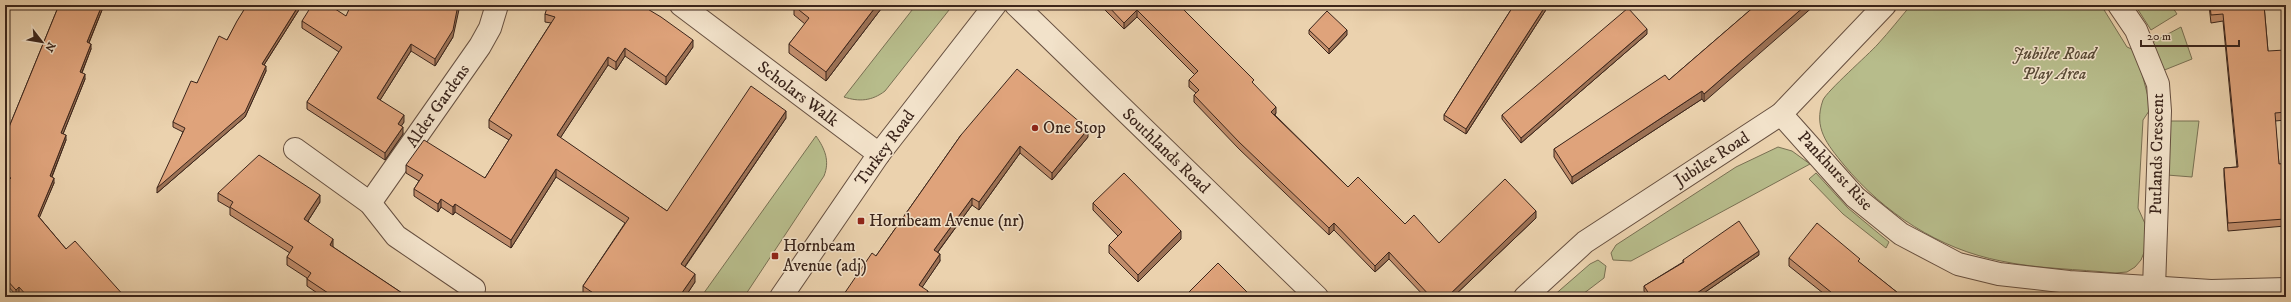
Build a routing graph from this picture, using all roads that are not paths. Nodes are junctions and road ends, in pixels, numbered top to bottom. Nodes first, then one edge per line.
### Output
1 (497, 5) edge
2 (681, 5) edge
3 (994, 5) edge
4 (1016, 5) edge
5 (1885, 5) edge
6 (2119, 5) edge
7 (1781, 114) junction
8 (295, 149) dead end
9 (878, 154) junction
10 (370, 203) junction
11 (2154, 288) junction
12 (474, 289) dead end
13 (2286, 289) edge
14 (2211, 294) edge
15 (782, 297) edge
16 (1317, 297) edge
17 (1525, 297) edge

1 - 10 street, Alder Gardens
2 - 9 street, Scholars Walk
3 - 9 street, Turkey Road
4 - 16 street, Southlands Road
5 - 7 street, Jubilee Road
6 - 11 street, Putlands Crescent
7 - 11 street, Pankhurst Rise
7 - 17 street, Jubilee Road
8 - 10 street
9 - 15 street, Turkey Road
10 - 12 street
11 - 14 street, Pankhurst Rise
13 - 14 street, Pankhurst Rise

